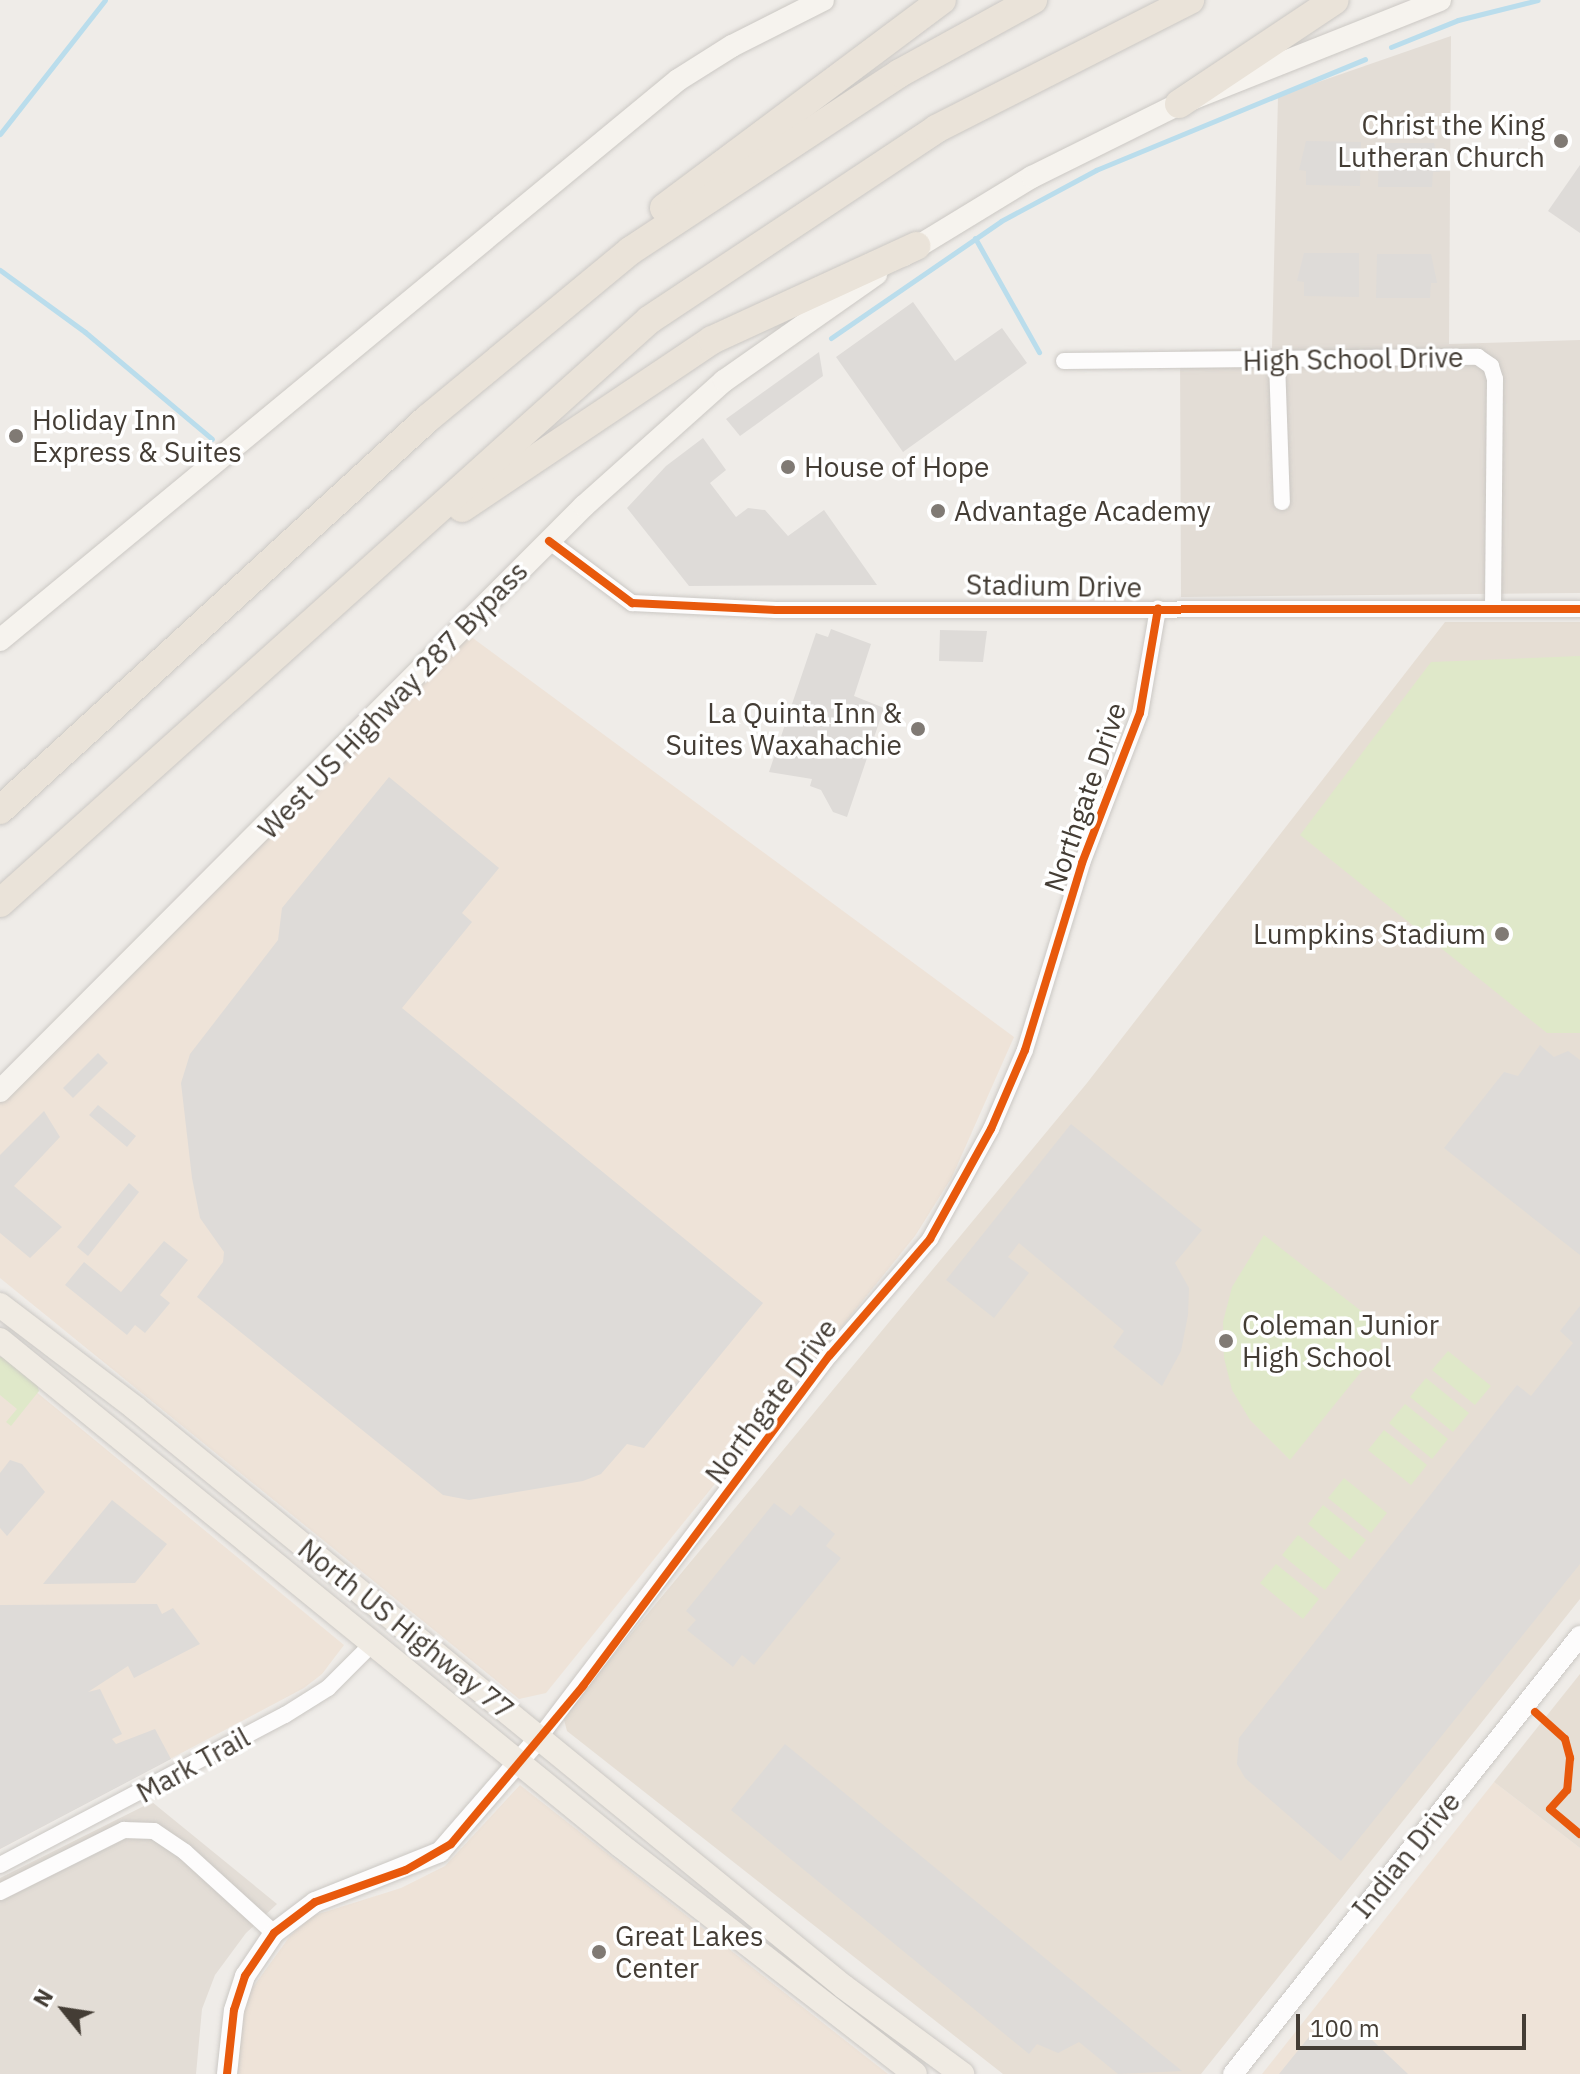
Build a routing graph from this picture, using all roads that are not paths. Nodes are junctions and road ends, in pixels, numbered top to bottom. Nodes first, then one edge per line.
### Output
1 (823, 0) edge
2 (942, 0) edge
3 (1033, 0) edge
4 (1190, 0) edge
5 (1335, 0) edge
6 (1440, 0) edge
7 (1179, 104) junction
8 (916, 246) junction
9 (601, 275) junction
10 (1064, 361) dead end
11 (1277, 362) junction
12 (1282, 502) dead end
13 (549, 541) junction
14 (378, 564) junction
15 (1493, 608) junction
16 (1158, 609) junction
17 (1580, 609) edge
18 (0, 640) edge
19 (0, 810) edge
20 (0, 903) edge
21 (0, 1091) edge
22 (0, 1305) edge
23 (0, 1340) edge
24 (294, 1537) junction
25 (269, 1559) junction
26 (1580, 1636) edge
27 (372, 1644) junction
28 (539, 1738) junction
29 (521, 1759) junction
30 (0, 1865) edge
31 (0, 1892) edge
32 (274, 1933) junction
33 (227, 2074) edge
34 (915, 2074) edge
35 (962, 2074) edge
36 (1233, 2074) edge

1 - 18 main road
2 - 9 highway
3 - 9 highway
4 - 14 highway
5 - 7 highway
6 - 7 main road, West US Highway 287 Bypass
7 - 8 main road, West US Highway 287 Bypass
8 - 13 main road, West US Highway 287 Bypass
8 - 14 highway
9 - 19 highway
10 - 11 street, High School Drive
11 - 12 street
11 - 15 street, High School Drive
13 - 16 street, Stadium Drive
13 - 21 main road, West US Highway 287 Bypass
14 - 20 highway
15 - 16 street, Stadium Drive
15 - 17 street, Stadium Drive
16 - 28 street, Northgate Drive
22 - 24 main road, North US Highway 77
23 - 25 main road, North US Highway 77
24 - 25 main road
24 - 28 main road, North US Highway 77
25 - 27 main road, North US Highway 77
26 - 36 street, Indian Drive
27 - 29 main road, North US Highway 77
27 - 30 street, Mark Trail
28 - 29 street, Northgate Drive
28 - 35 main road, North US Highway 77
29 - 32 street, Northgate Drive
29 - 34 main road, North US Highway 77
31 - 32 street
32 - 33 street, Northgate Drive

